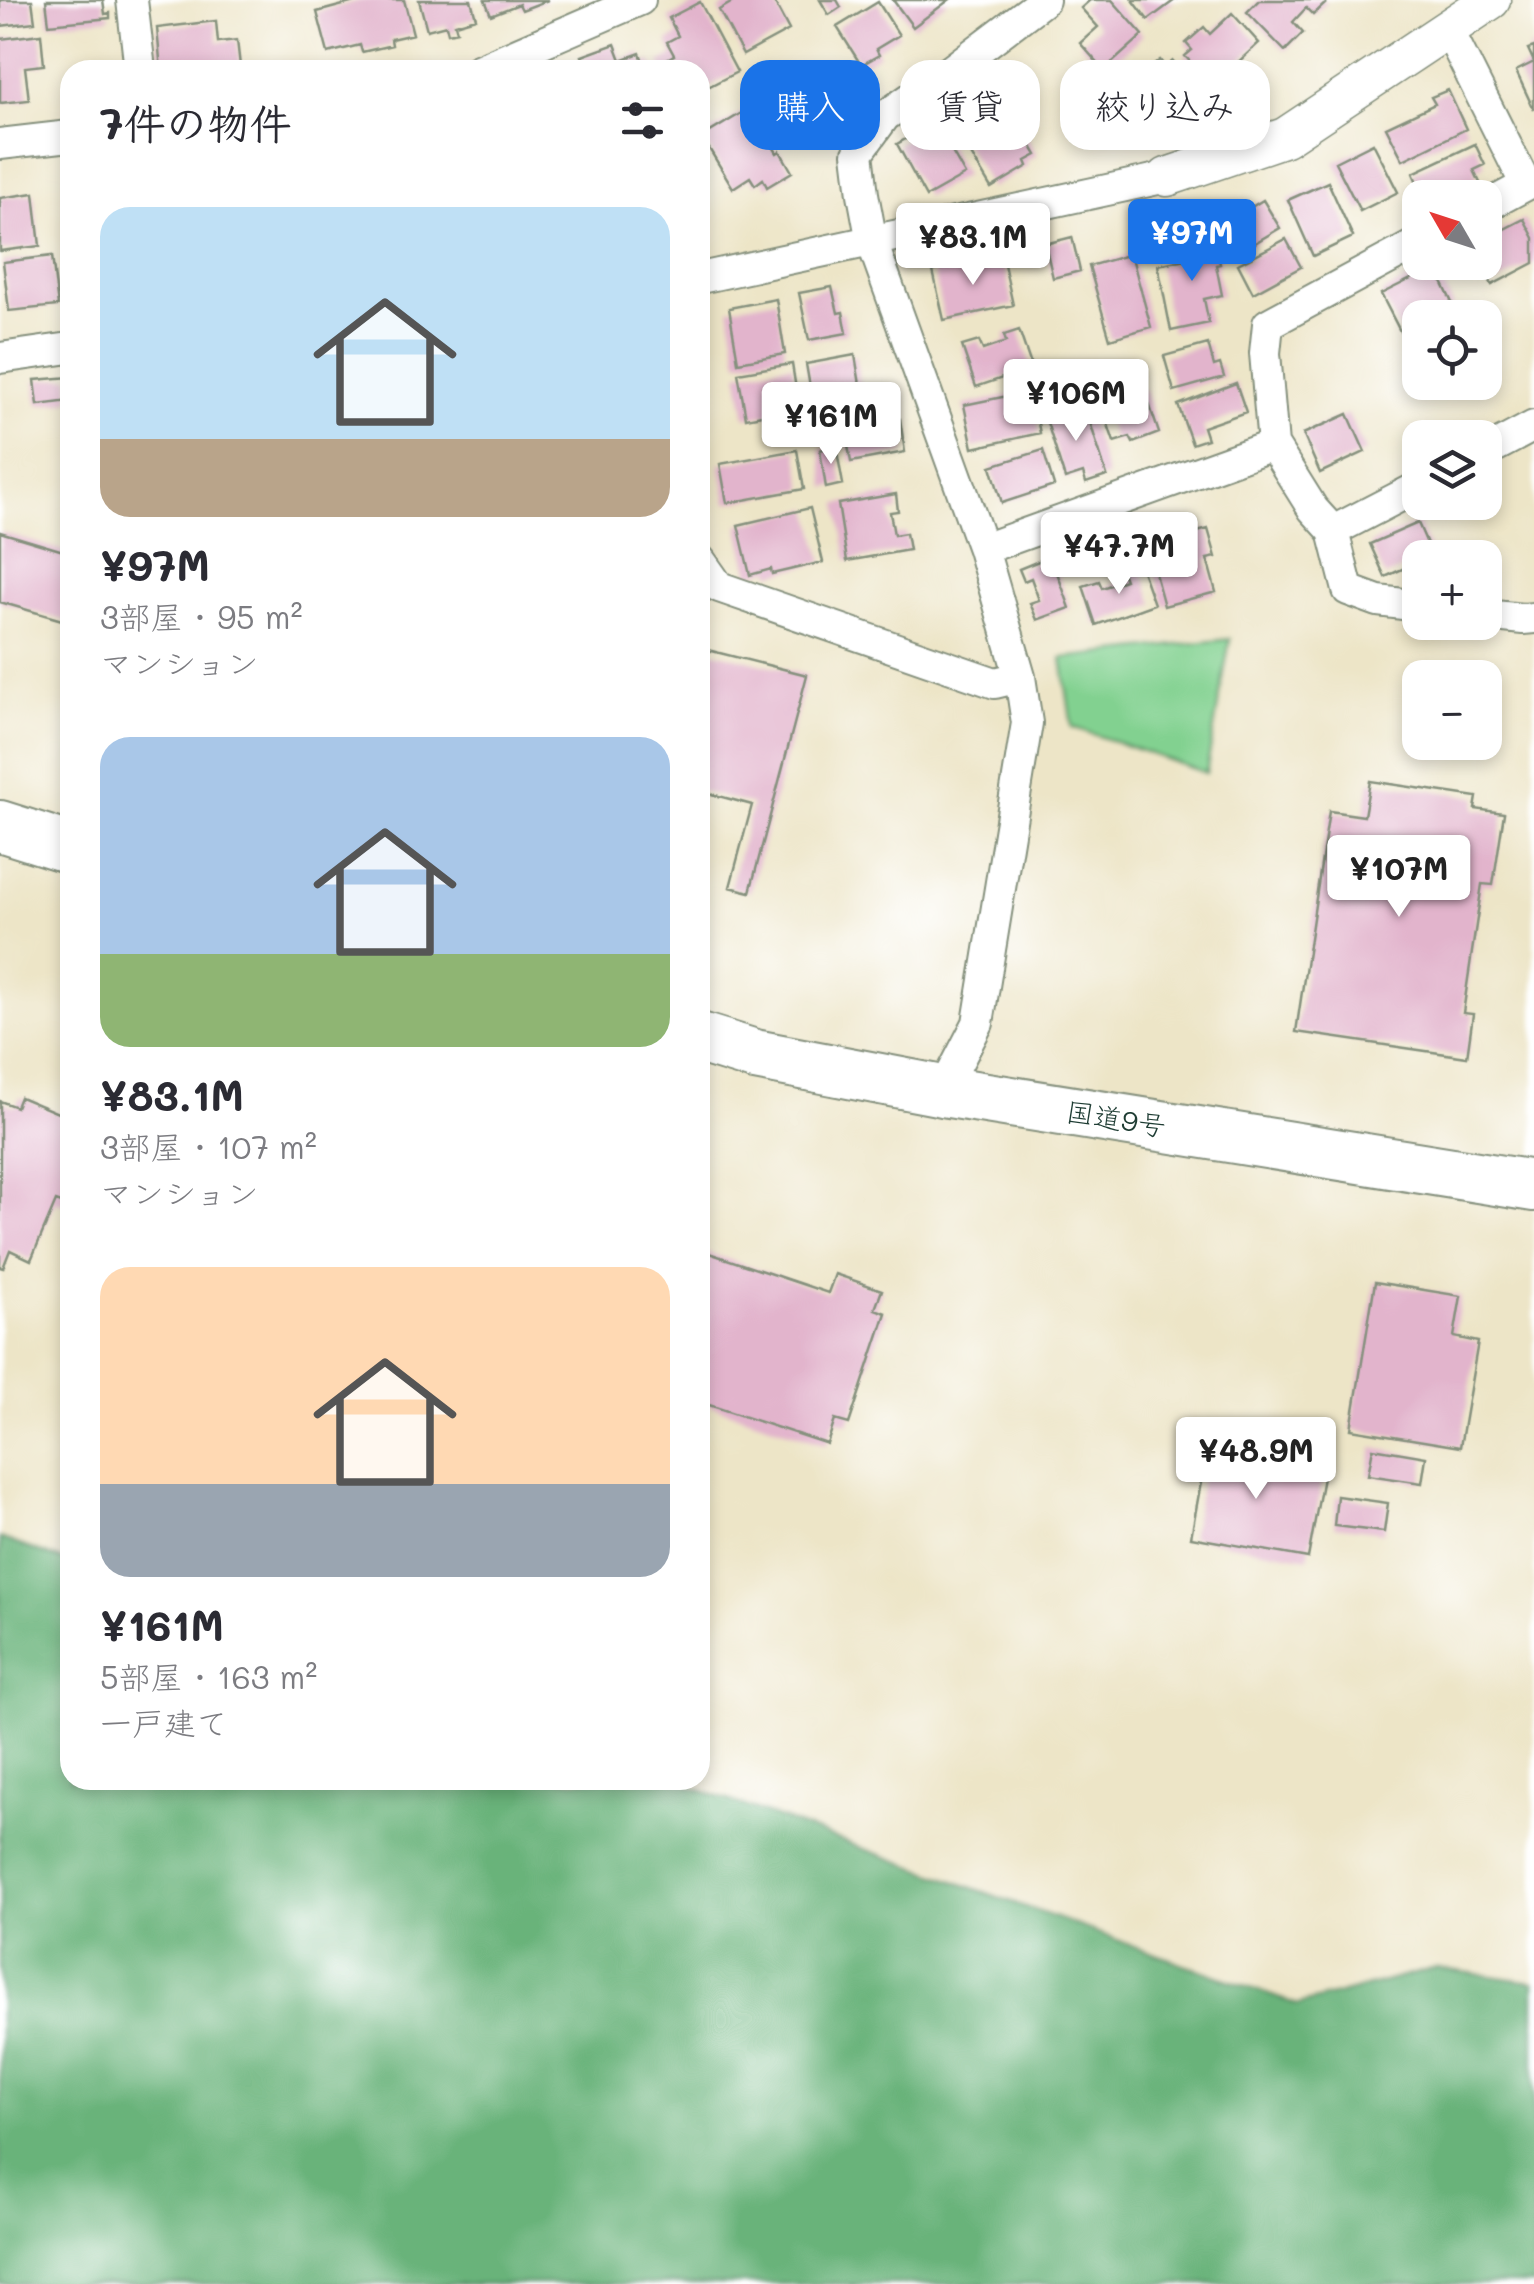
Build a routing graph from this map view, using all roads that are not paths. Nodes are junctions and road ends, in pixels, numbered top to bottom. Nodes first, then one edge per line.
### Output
1 (132, 0) edge
2 (640, 0) edge
3 (1044, 0) edge
4 (1491, 0) edge
5 (1447, 28) junction
6 (139, 60) edge
7 (501, 60) edge
8 (60, 137) edge
9 (0, 144) edge
10 (1167, 177) joint
11 (1502, 198) edge
12 (872, 242) junction
13 (1402, 252) edge
14 (710, 276) edge
15 (60, 349) edge
16 (0, 358) edge
17 (1534, 426) edge
18 (1502, 443) edge
19 (1272, 445) junction
20 (1402, 495) edge
21 (1333, 531) junction
22 (982, 549) junction
23 (710, 574) edge
24 (1402, 603) edge
25 (1502, 617) edge
26 (1534, 618) edge
27 (1020, 677) junction
28 (0, 826) edge
29 (60, 845) edge
30 (710, 1041) edge
31 (943, 1091) junction
32 (1534, 1186) edge

1 - 6 street
2 - 7 street
3 - 12 street
4 - 5 street
5 - 10 street
5 - 11 street
8 - 9 street
10 - 12 street
12 - 14 street
12 - 22 street
13 - 19 street
15 - 16 street
17 - 18 street
19 - 21 street
19 - 22 street
20 - 21 street
21 - 24 street
22 - 27 street
23 - 27 street
25 - 26 street
27 - 31 street
28 - 29 highway
30 - 31 highway, 国道9号
31 - 32 highway, 国道9号

